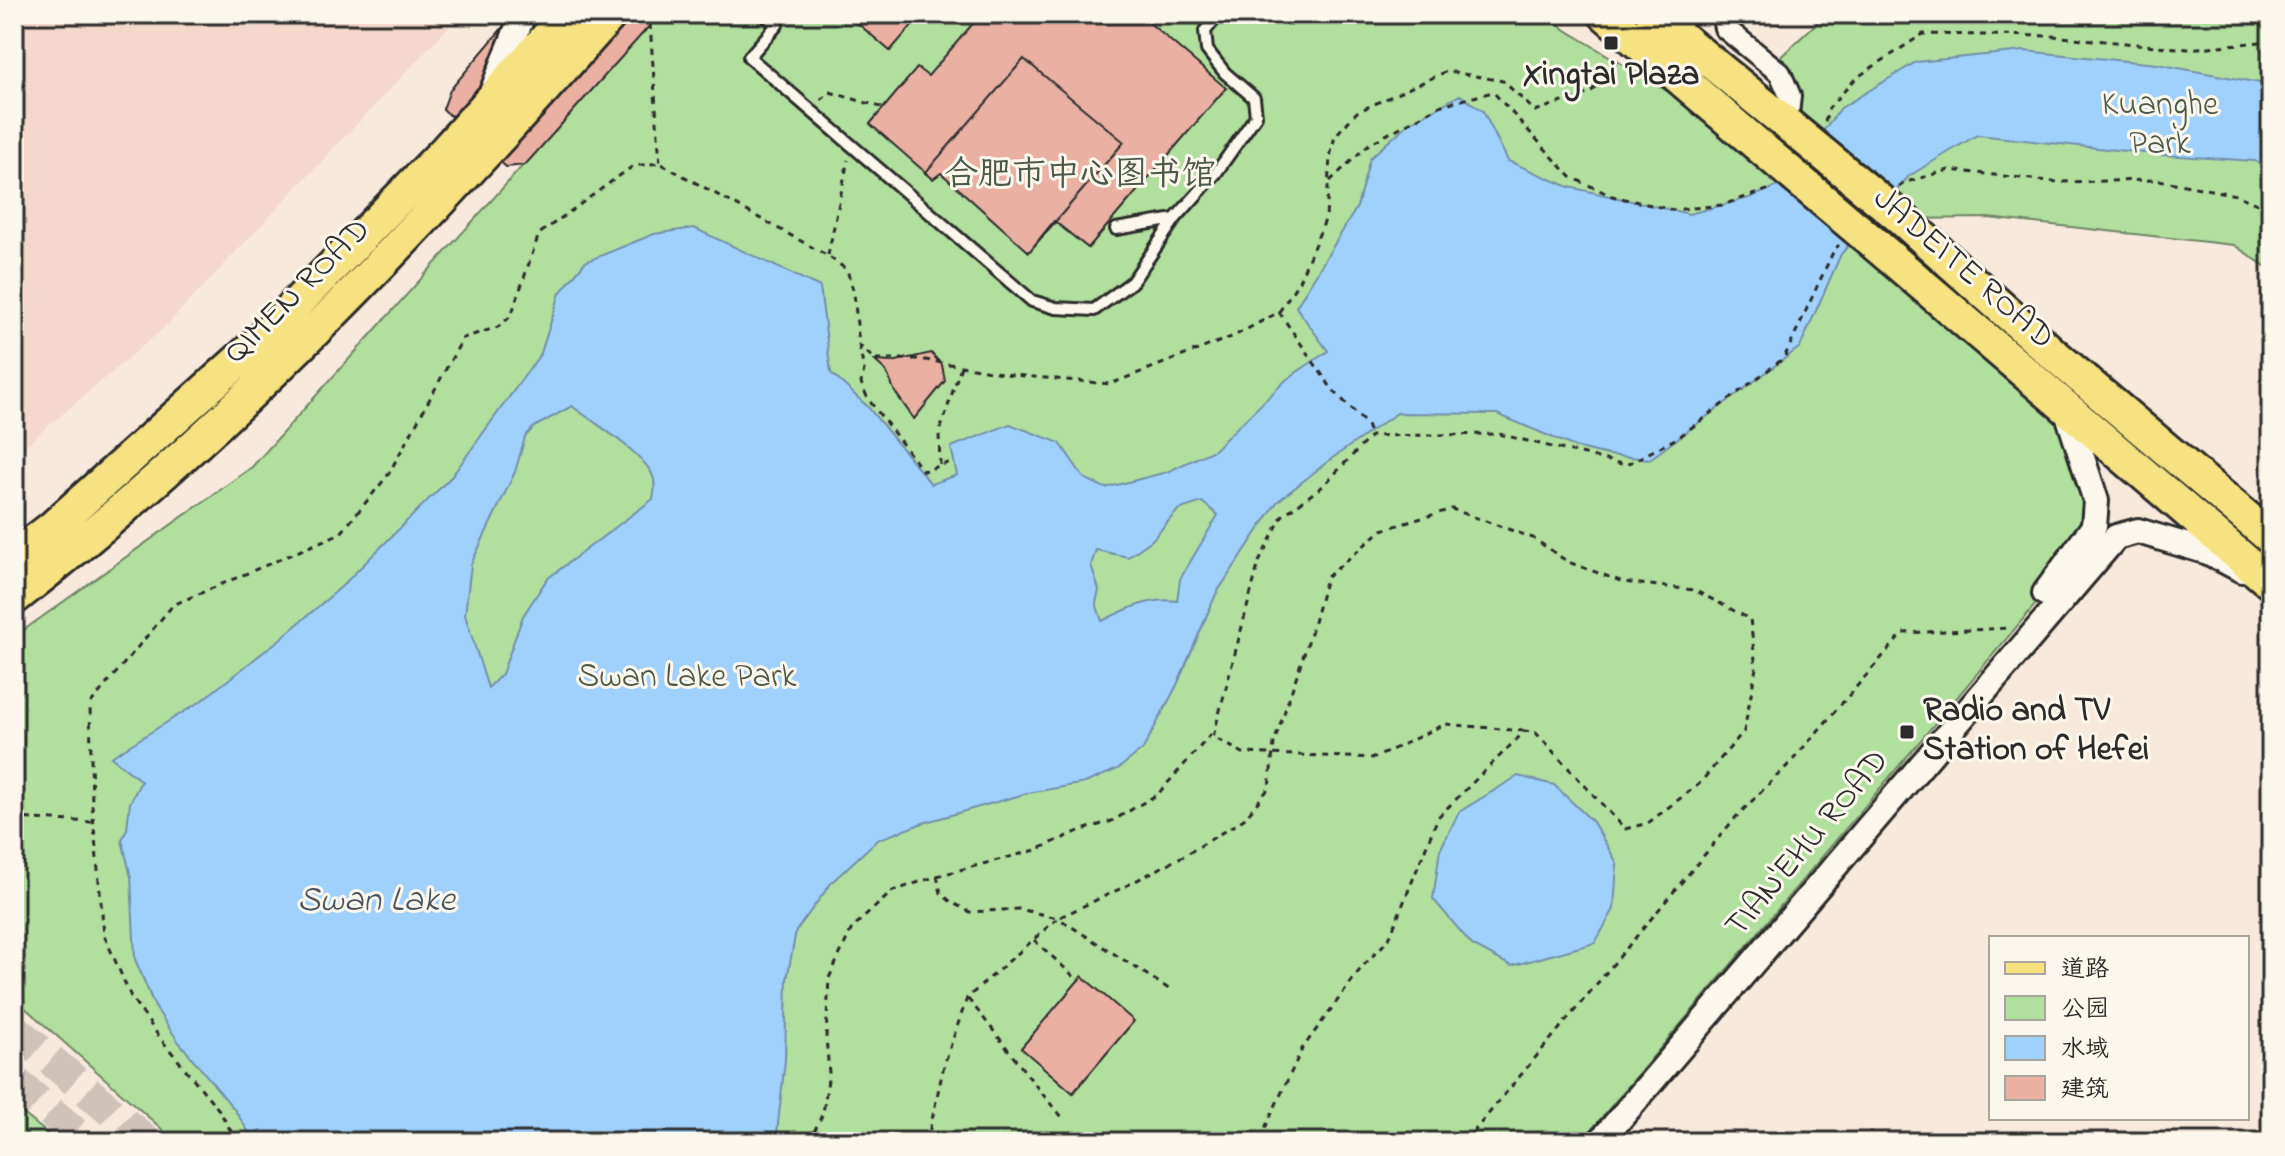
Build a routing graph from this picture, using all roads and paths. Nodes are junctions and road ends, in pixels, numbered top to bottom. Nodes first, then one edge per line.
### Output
1 (523, 14) edge
2 (568, 14) edge
3 (611, 14) edge
4 (764, 14) edge
5 (1219, 14) edge
6 (1605, 14) edge
7 (1709, 14) edge
8 (1724, 21) edge
9 (650, 24) dead end
10 (1643, 27) edge
11 (830, 92) dead end
12 (487, 105) junction
13 (884, 108) dead end
14 (1787, 124) junction
15 (851, 145) junction
16 (660, 163) junction
17 (1898, 206) junction
18 (2271, 210) edge
19 (1175, 219) junction
20 (1116, 229) dead end
21 (1844, 241) dead end
22 (828, 256) junction
23 (1279, 312) junction
24 (859, 345) junction
25 (961, 366) junction
26 (2066, 408) junction
27 (1371, 436) junction
28 (954, 461) dead end
29 (940, 465) junction
30 (2271, 538) edge
31 (14, 557) edge
32 (2271, 585) edge
33 (14, 598) edge
34 (2016, 627) junction
35 (1216, 729) junction
36 (1525, 731) junction
37 (1273, 755) junction
38 (14, 818) edge
39 (93, 822) junction
40 (937, 876) junction
41 (1058, 918) junction
42 (1033, 939) junction
43 (1079, 981) dead end
44 (1169, 989) dead end
45 (967, 998) junction
46 (1063, 1118) dead end
47 (237, 1142) edge
48 (809, 1142) edge
49 (927, 1142) edge
50 (1264, 1142) edge
51 (1465, 1142) edge
52 (1581, 1142) edge
53 (1600, 1142) edge

1 - 12 street
2 - 12 main road, QIMEN ROAD
3 - 33 main road, QIMEN ROAD
4 - 15 lane
5 - 19 lane
6 - 10 main road, JADEITE ROAD
7 - 8 lane
8 - 14 street
9 - 16 path
10 - 14 main road, JADEITE ROAD
10 - 23 path
10 - 26 main road, JADEITE ROAD, bridge
11 - 13 path
12 - 31 main road, QIMEN ROAD
14 - 17 main road, JADEITE ROAD, bridge
15 - 19 lane
15 - 22 path
16 - 22 path
16 - 39 path
17 - 18 path
17 - 30 main road, JADEITE ROAD
19 - 20 lane
21 - 27 path
22 - 24 path
23 - 25 path
23 - 27 path
24 - 25 path
24 - 29 path
25 - 29 path
26 - 32 main road, JADEITE ROAD
26 - 34 street, TIAN'EHU ROAD
27 - 35 path
28 - 29 path
32 - 53 street, TIAN'EHU ROAD
34 - 51 path
34 - 52 street, TIAN'EHU ROAD
35 - 37 path
35 - 40 path
36 - 37 path
36 - 37 path
36 - 50 path
37 - 41 path
38 - 39 path
39 - 47 path
40 - 41 path
40 - 48 path
41 - 42 path
41 - 44 path
42 - 43 path
42 - 45 path
45 - 46 path
45 - 49 path

